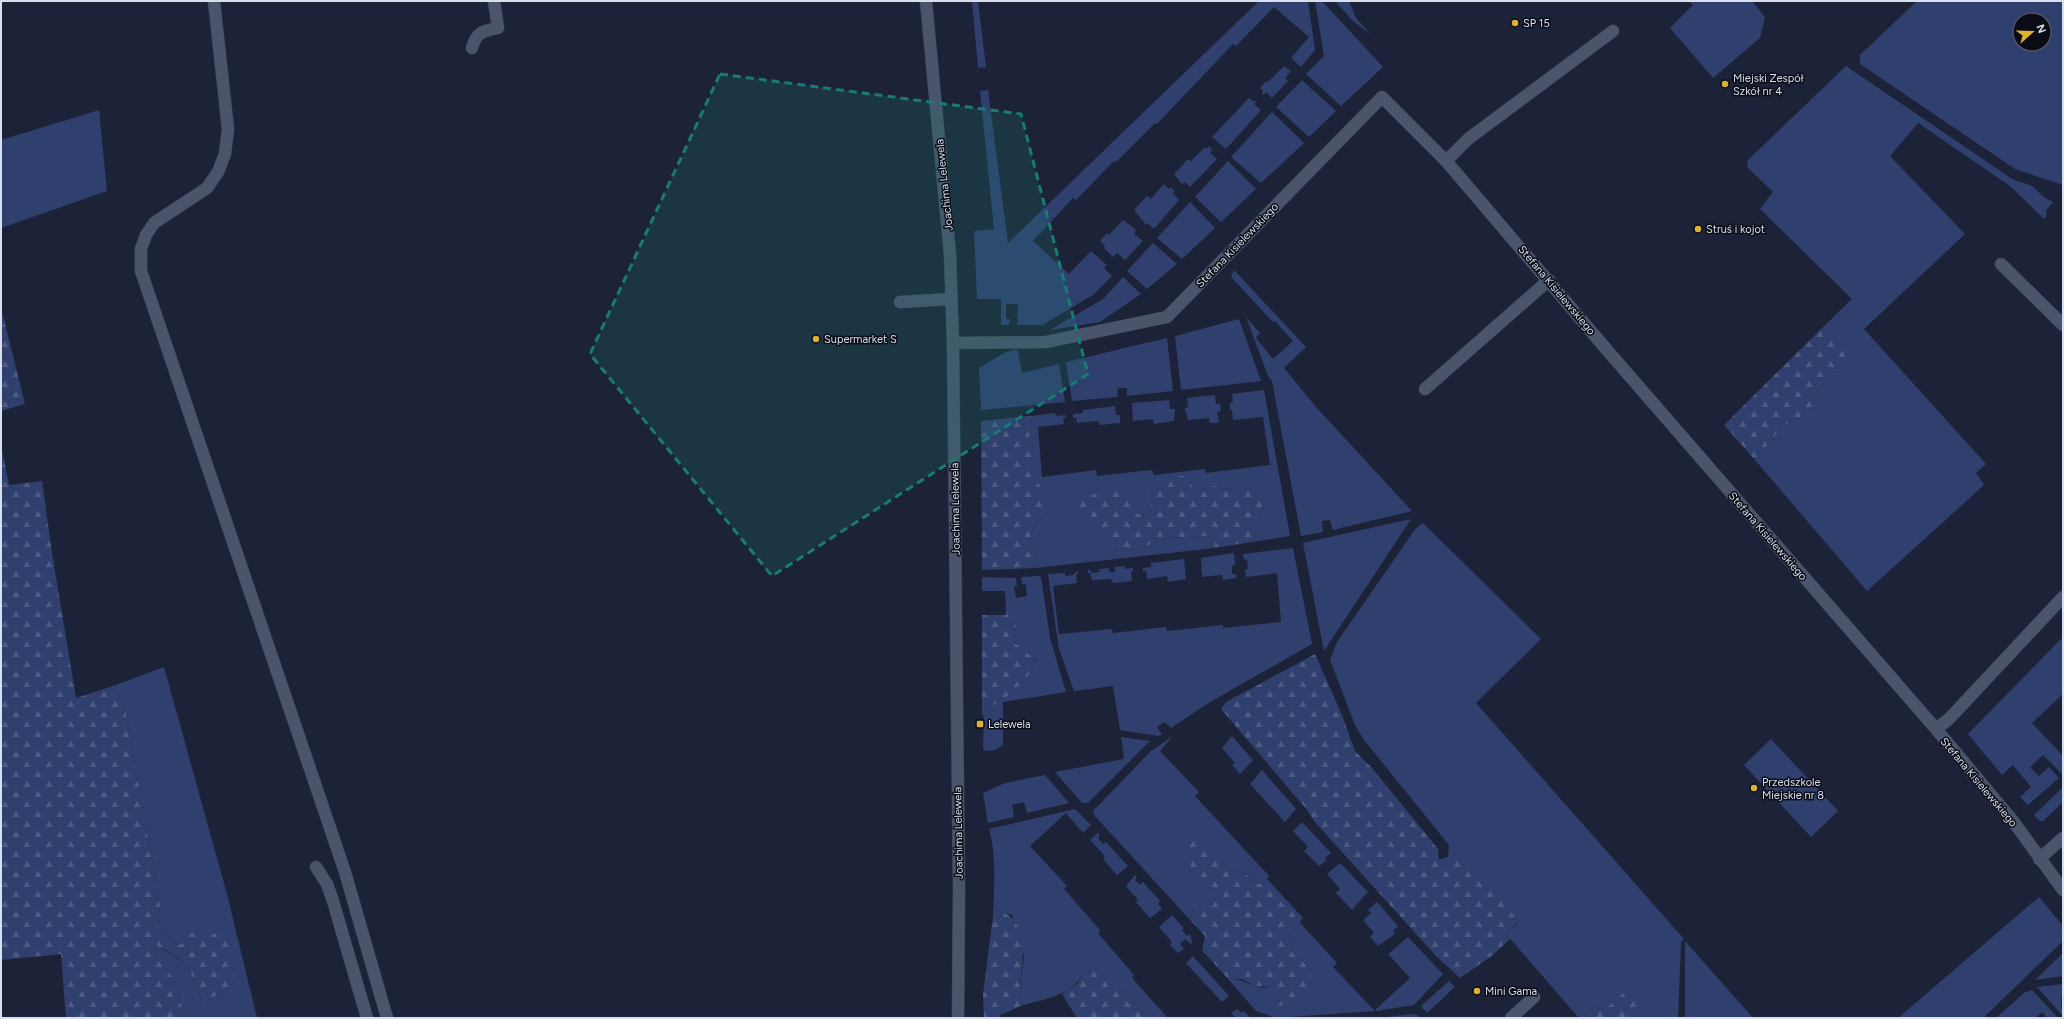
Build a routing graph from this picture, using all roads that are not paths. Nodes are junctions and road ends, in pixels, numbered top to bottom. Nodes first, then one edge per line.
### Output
1 (214, 1) edge
2 (494, 1) edge
3 (926, 1) edge
4 (1613, 31) dead end
5 (472, 48) dead end
6 (1446, 161) junction
7 (2001, 264) dead end
8 (1549, 280) junction
9 (951, 299) junction
10 (900, 302) dead end
11 (2063, 325) edge
12 (953, 343) junction
13 (1425, 389) dead end
14 (2063, 597) edge
15 (1936, 730) junction
16 (2063, 838) edge
17 (2039, 859) junction
18 (316, 867) dead end
19 (2063, 890) edge
20 (1534, 996) dead end
21 (367, 1018) edge
22 (387, 1018) edge
23 (958, 1018) edge
24 (1511, 1018) edge

1 - 22 street
2 - 5 street
3 - 9 street, Joachima Lelewela
4 - 6 street
6 - 8 street, Stefana Kisielewskiego
6 - 12 street, Stefana Kisielewskiego
7 - 11 street
8 - 13 street
8 - 15 street, Stefana Kisielewskiego
9 - 10 street
9 - 12 street, Joachima Lelewela
12 - 23 street, Joachima Lelewela
14 - 15 street
15 - 17 street, Stefana Kisielewskiego
16 - 17 street
17 - 19 street, Stefana Kisielewskiego
18 - 21 street
20 - 24 street

